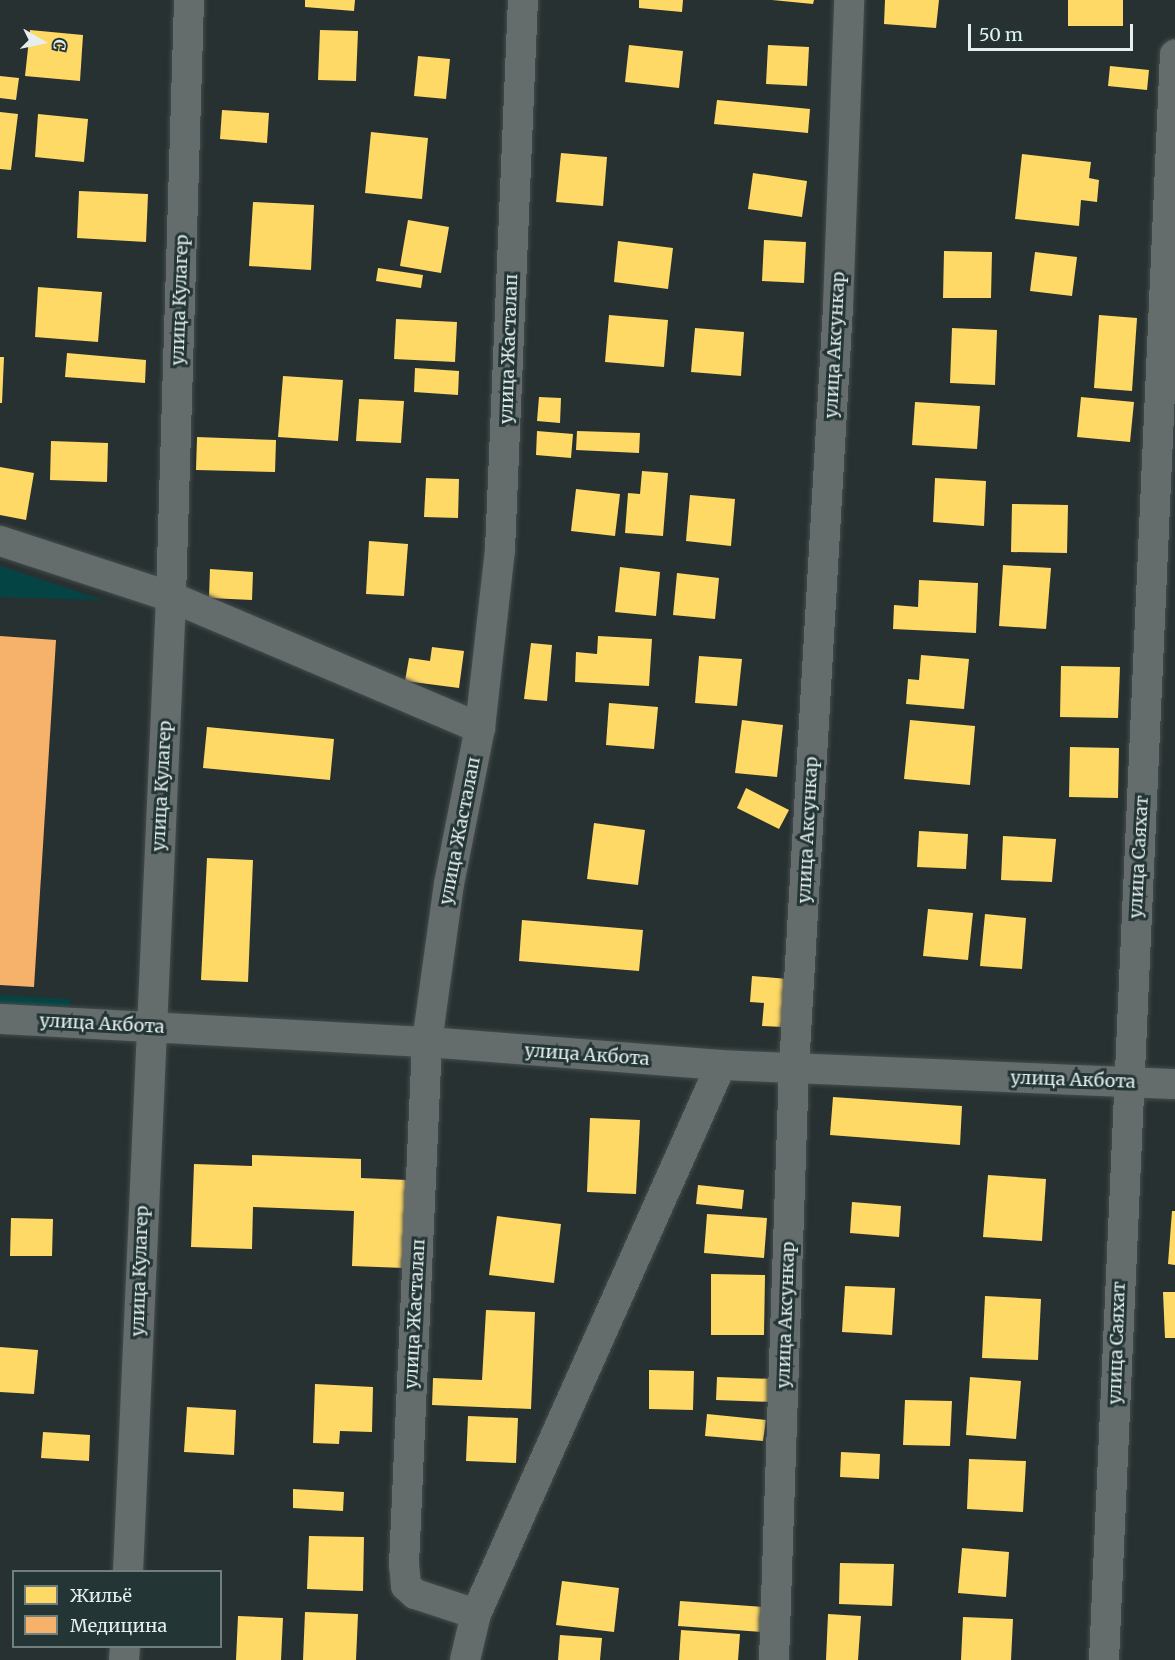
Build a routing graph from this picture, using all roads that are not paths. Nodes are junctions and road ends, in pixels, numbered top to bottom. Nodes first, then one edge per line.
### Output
1 (189, 0) edge
2 (523, 0) edge
3 (849, 0) edge
4 (1175, 55) edge
5 (0, 541) edge
6 (171, 597) junction
7 (480, 728) junction
8 (0, 1019) edge
9 (151, 1026) junction
10 (427, 1042) junction
11 (721, 1065) junction
12 (794, 1068) junction
13 (1129, 1082) junction
14 (1175, 1084) edge
15 (128, 1570) edge
16 (477, 1614) junction
17 (465, 1660) edge
18 (774, 1660) edge
19 (1104, 1660) edge

1 - 6 street, улица Кулагер
2 - 7 street, улица Жасталап
3 - 12 street, улица Аксункар
4 - 13 street, улица Саяхат
5 - 6 street
6 - 7 street
6 - 9 street, улица Кулагер
7 - 10 street, улица Жасталап
8 - 9 street, улица Акбота
9 - 10 street, улица Акбота
9 - 15 street, улица Кулагер
10 - 11 street, улица Акбота
10 - 16 street, улица Жасталап
11 - 12 street, улица Акбота
11 - 16 street
12 - 13 street, улица Акбота
12 - 18 street, улица Аксункар
13 - 14 street, улица Акбота
13 - 19 street, улица Саяхат
16 - 17 street

